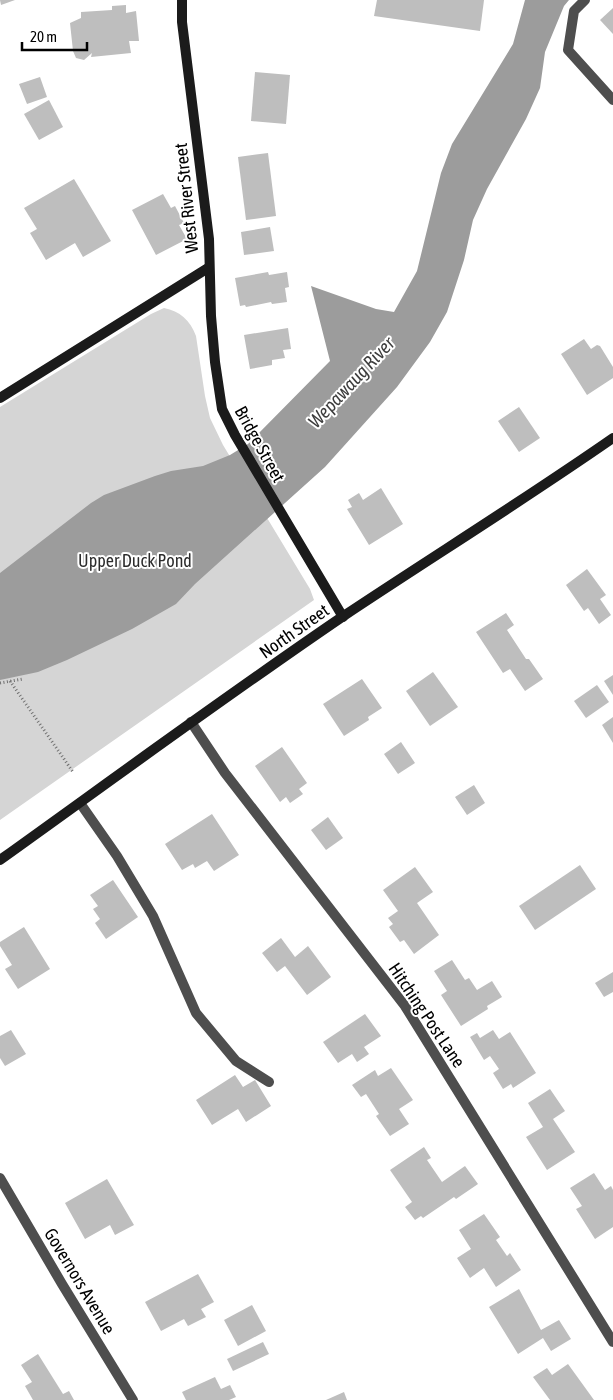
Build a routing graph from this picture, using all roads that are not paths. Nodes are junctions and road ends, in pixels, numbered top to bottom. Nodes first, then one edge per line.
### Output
1 (182, 0) edge
2 (585, 0) edge
3 (613, 100) edge
4 (208, 268) junction
5 (0, 398) edge
6 (613, 438) edge
7 (342, 617) junction
8 (191, 722) junction
9 (80, 803) junction
10 (0, 860) edge
11 (269, 1082) dead end
12 (0, 1178) edge
13 (613, 1342) edge
14 (134, 1400) edge

1 - 4 street, West River Street
2 - 3 street
4 - 5 street, West River Street
4 - 7 street, Bridge Street
6 - 7 street, North Street
7 - 8 street, North Street
8 - 9 street, North Street
8 - 13 street, Hitching Post Lane
9 - 10 street, North Street
9 - 11 street
12 - 14 street, Governors Avenue

